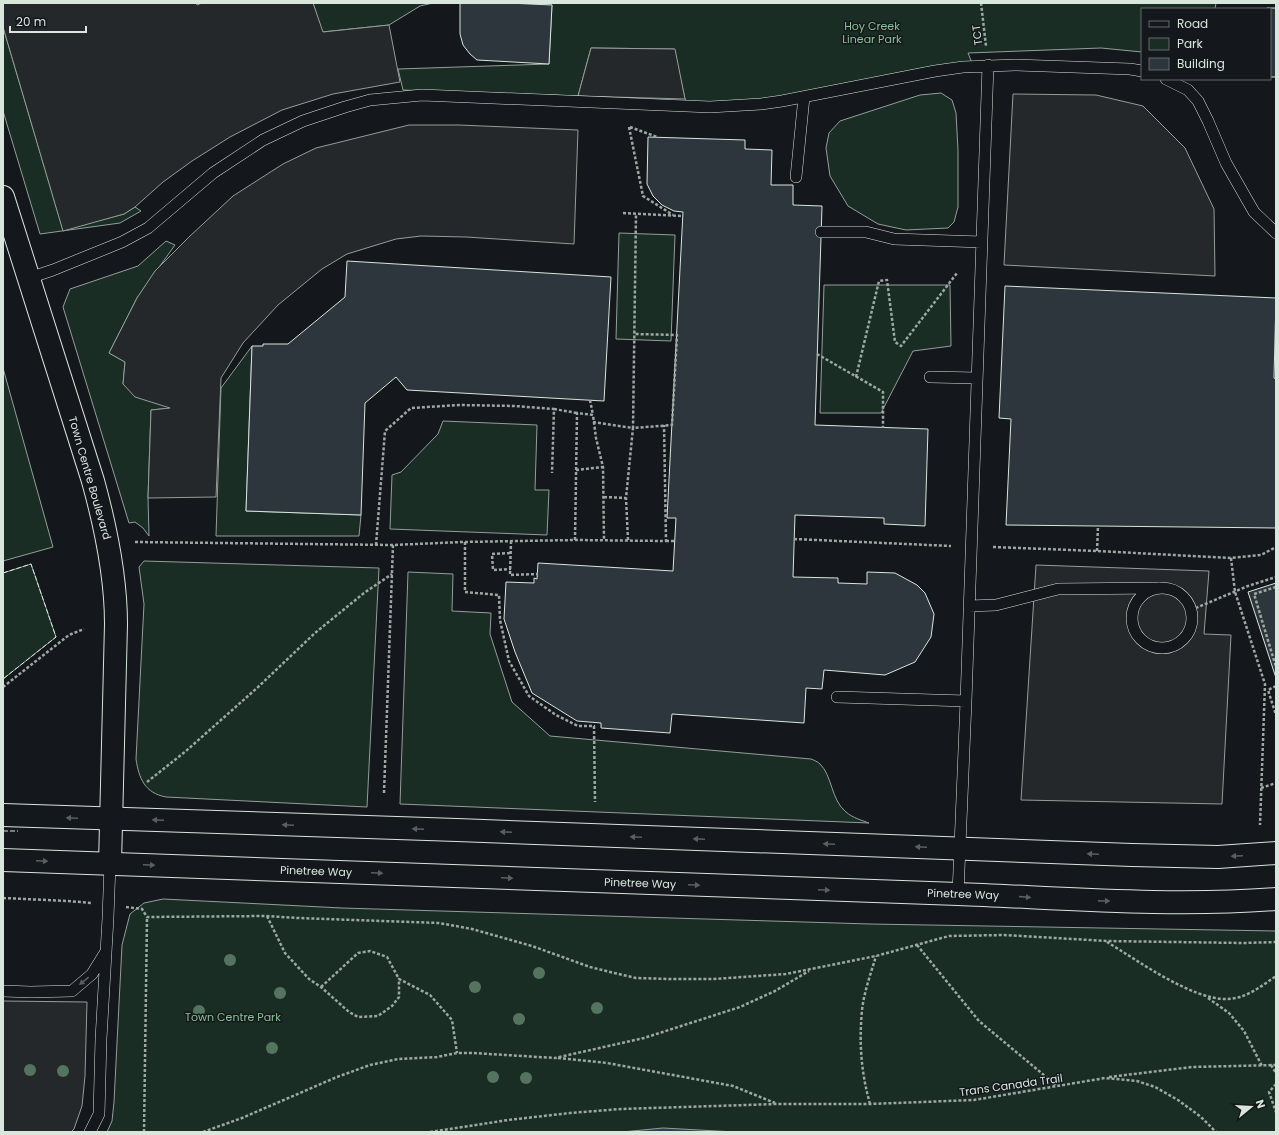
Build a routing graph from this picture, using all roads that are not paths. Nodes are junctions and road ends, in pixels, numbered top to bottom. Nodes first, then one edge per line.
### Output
1 (988, 66) junction
2 (1141, 71) edge
3 (1168, 80) edge
4 (804, 97) junction
5 (796, 177) dead end
6 (3, 197) edge
7 (821, 232) dead end
8 (1276, 233) edge
9 (982, 242) junction
10 (29, 278) junction
11 (930, 377) dead end
12 (977, 378) junction
13 (1159, 588) junction
14 (969, 606) junction
15 (837, 697) dead end
16 (966, 701) junction
17 (3, 815) edge
18 (111, 819) junction
19 (960, 849) junction
20 (1276, 853) edge
21 (3, 860) edge
22 (110, 864) junction
23 (958, 894) junction
24 (1276, 899) edge
25 (107, 950) junction
26 (3, 991) edge
27 (90, 1132) edge

1 - 2 lane
1 - 4 lane
1 - 9 lane
3 - 8 lane
4 - 5 lane
4 - 10 lane
6 - 10 main road, Town Centre Boulevard
7 - 9 lane
9 - 12 lane
10 - 18 main road, Town Centre Boulevard
11 - 12 lane
12 - 14 lane
13 - 13 lane
13 - 14 lane
14 - 16 lane
15 - 16 lane
16 - 19 lane
18 -> 17 main road
19 -> 18 main road
18 - 22 main road, Town Centre Boulevard
20 -> 19 main road
19 - 23 lane
21 -> 22 main road, Pinetree Way
22 -> 23 main road, Pinetree Way
22 - 25 lane
23 -> 24 main road, Pinetree Way
25 -> 26 lane
25 - 27 lane

